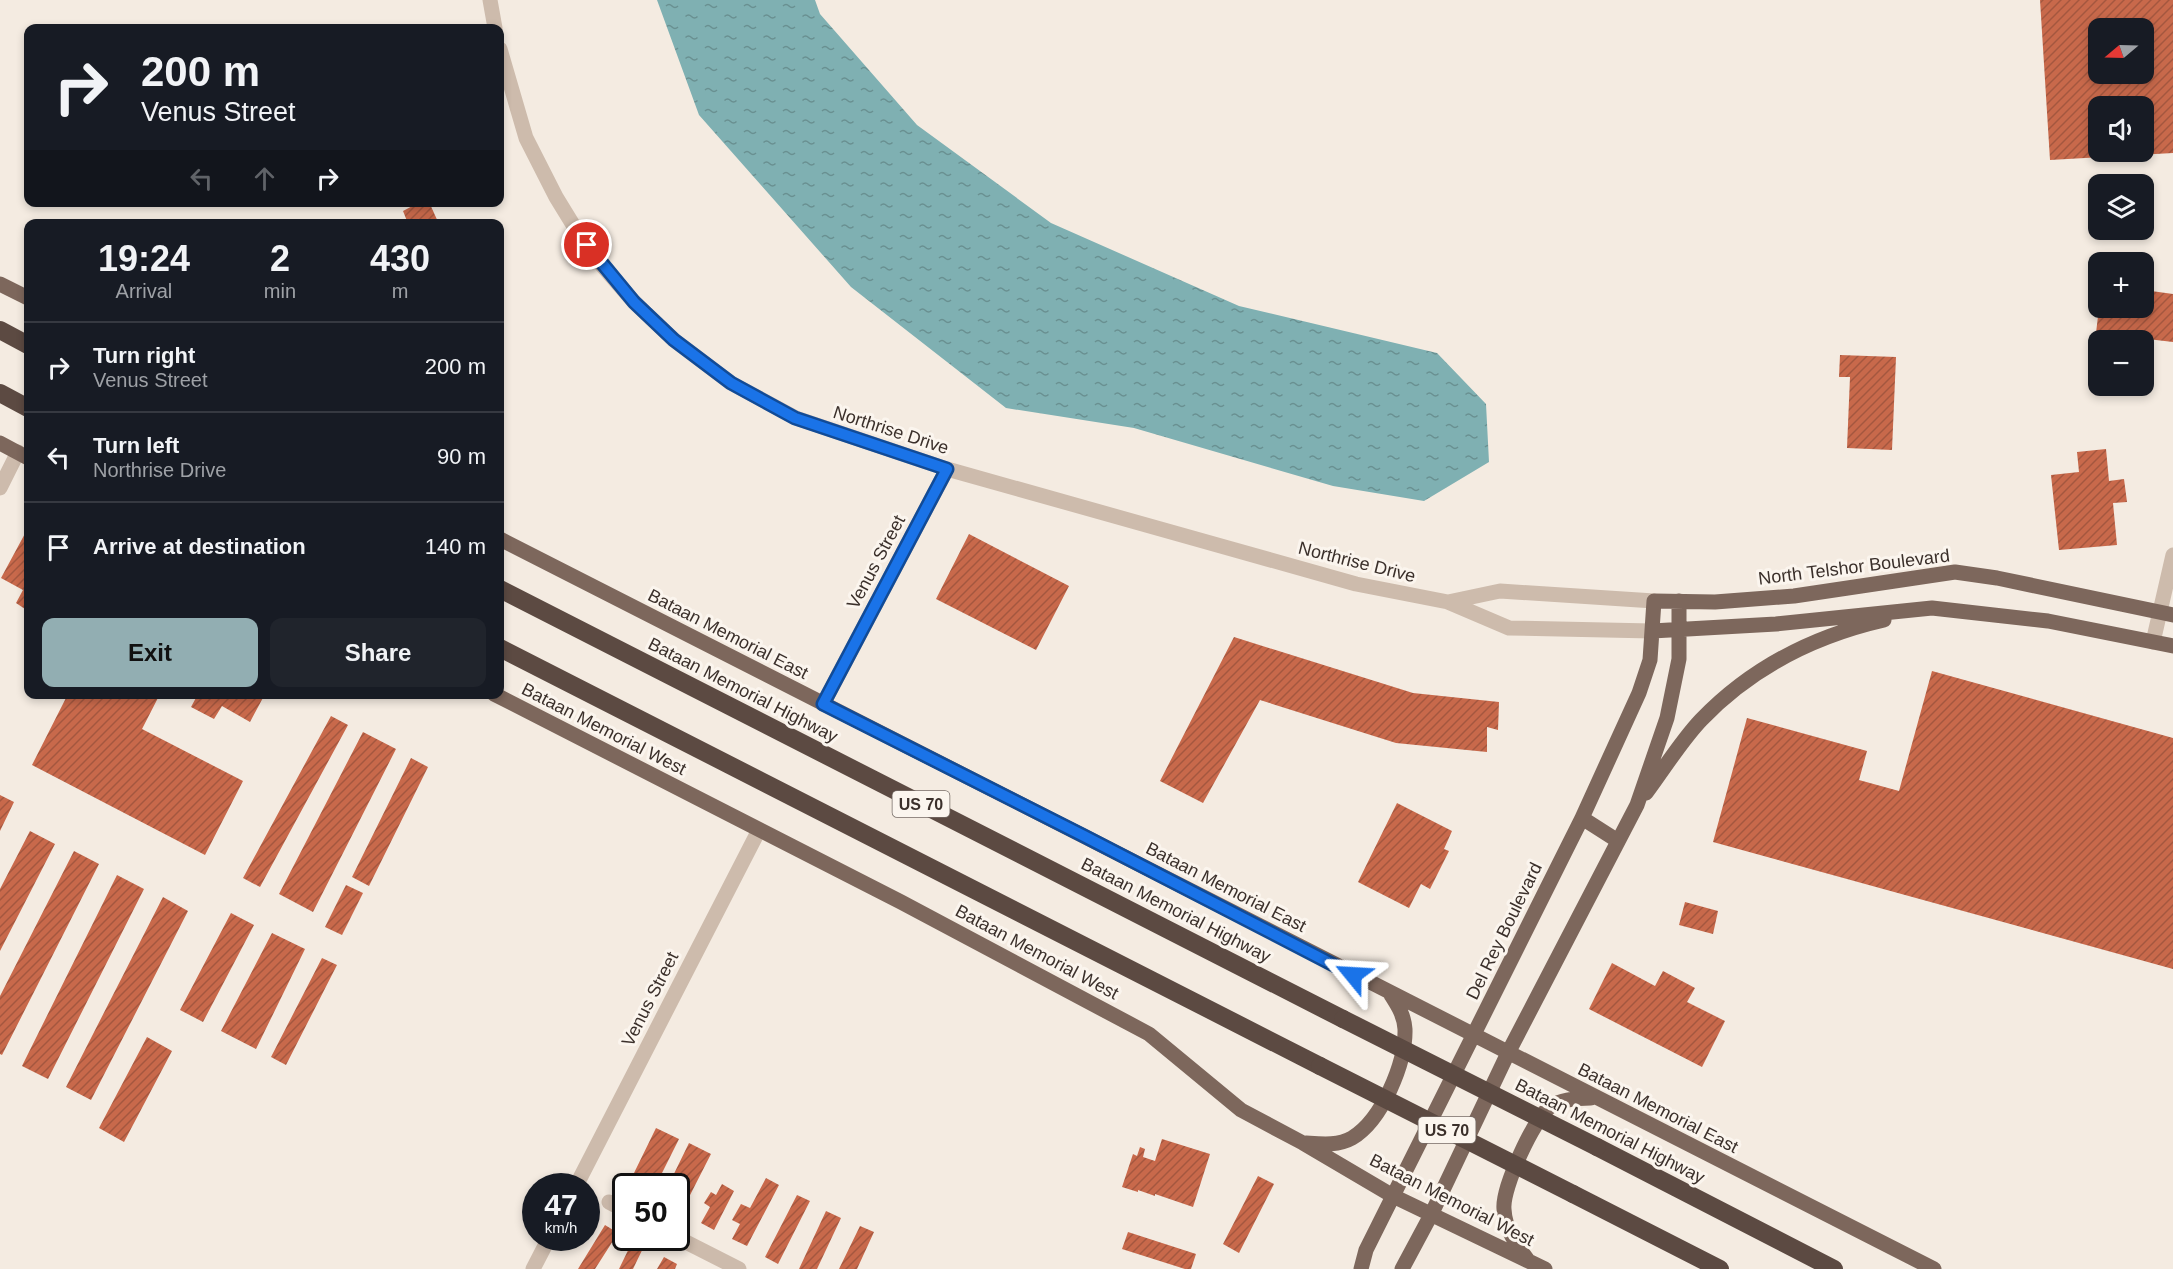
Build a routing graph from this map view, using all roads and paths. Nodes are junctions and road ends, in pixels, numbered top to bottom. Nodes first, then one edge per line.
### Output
1 (490, 0) edge
2 (494, 24) edge
3 (504, 63) edge
4 (0, 284) edge
5 (24, 296) edge
6 (0, 330) edge
7 (24, 343) edge
8 (0, 393) edge
9 (24, 406) edge
10 (0, 443) edge
11 (23, 455) edge
12 (947, 469) junction
13 (0, 488) edge
14 (504, 541) edge
15 (2173, 555) edge
16 (504, 591) edge
17 (1654, 601) junction
18 (1679, 601) junction
19 (1448, 602) junction
20 (1932, 608) junction
21 (2167, 614) edge
22 (1680, 630) junction
23 (1653, 631) junction
24 (2153, 642) junction
25 (2173, 646) edge
26 (504, 650) edge
27 (504, 699) edge
28 (823, 704) junction
29 (1637, 805) junction
30 (1582, 818) junction
31 (759, 830) junction
32 (1618, 841) junction
33 (1390, 994) junction
34 (1474, 1035) junction
35 (1508, 1053) junction
36 (1594, 1098) junction
37 (1303, 1143) junction
38 (583, 1173) edge
39 (1393, 1196) junction
40 (609, 1202) dead end
41 (612, 1204) edge
42 (1432, 1213) junction
43 (690, 1244) edge
44 (542, 1251) edge
45 (1528, 1261) junction
46 (533, 1269) edge
47 (739, 1269) edge
48 (1361, 1269) edge
49 (1402, 1269) edge
50 (1545, 1269) edge
51 (1720, 1269) edge
52 (1834, 1269) edge
53 (1934, 1269) edge

1 - 2 street
3 - 12 street, Northrise Drive
4 - 5 main road
6 - 7 highway
8 - 9 highway
10 - 11 main road
11 - 13 street
12 - 19 street, Northrise Drive
12 - 28 street, Venus Street
14 - 28 main road, Bataan Memorial East
15 - 21 street
16 - 52 highway, Bataan Memorial Highway / US 70, bridge
17 - 18 main road, Northrise Drive
17 - 19 street, Northrise Drive
17 - 23 main road, Del Rey Boulevard
18 - 21 main road, North Telshor Boulevard
18 - 22 main road
19 - 23 street, Northrise Drive
20 - 22 main road
20 - 24 main road
20 - 29 main road
21 - 24 street
22 - 23 main road, Northrise Drive
22 - 29 main road
23 - 30 main road, Del Rey Boulevard
24 - 25 main road
26 - 51 highway, US 70, bridge
27 - 31 main road, Bataan Memorial West
28 - 33 main road, Bataan Memorial East
29 - 32 main road
30 - 32 main road
30 - 34 main road, Del Rey Boulevard
31 - 37 main road, Bataan Memorial West
31 - 38 street, Venus Street
32 - 35 main road
33 - 34 main road, Bataan Memorial East
33 - 37 main road
34 - 35 main road, Bataan Memorial East
34 - 39 main road, Del Rey Boulevard
35 - 36 main road, Bataan Memorial East
35 - 42 main road
36 - 45 main road
36 - 53 main road, Bataan Memorial East
37 - 39 main road, Bataan Memorial West
39 - 42 main road, Bataan Memorial West
39 - 48 main road, Del Rey Boulevard
40 - 41 street
42 - 45 main road, Bataan Memorial West
42 - 49 main road
43 - 47 street
44 - 46 street
45 - 50 main road, Bataan Memorial West

